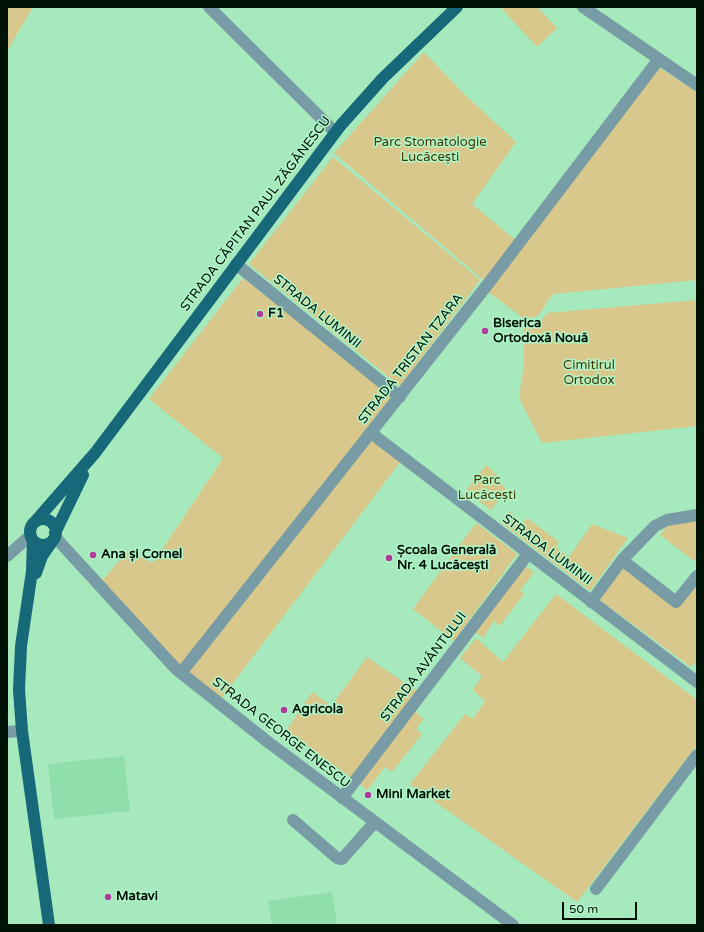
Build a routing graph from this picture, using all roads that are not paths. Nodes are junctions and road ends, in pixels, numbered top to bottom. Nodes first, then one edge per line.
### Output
1 (209, 7) edge
2 (457, 7) edge
3 (583, 7) edge
4 (659, 59) junction
5 (697, 85) edge
6 (336, 132) junction
7 (236, 264) junction
8 (400, 398) junction
9 (371, 433) junction
10 (95, 453) junction
11 (697, 515) edge
12 (34, 523) junction
13 (54, 537) junction
14 (32, 538) junction
15 (528, 554) junction
16 (7, 556) edge
17 (622, 560) junction
18 (697, 576) edge
19 (29, 598) junction
20 (591, 602) junction
21 (181, 673) junction
22 (695, 677) edge
23 (22, 731) junction
24 (7, 732) edge
25 (697, 755) edge
26 (342, 798) junction
27 (293, 820) dead end
28 (375, 822) junction
29 (596, 889) dead end
30 (49, 925) edge
31 (513, 925) edge

1 - 6 street
2 - 6 main road, STRADA CĂPITAN PAUL ZĂGĂNESCU
3 - 4 street
4 - 5 street
4 - 8 street, STRADA TRISTAN TZARA
6 - 7 main road, STRADA CĂPITAN PAUL ZĂGĂNESCU
7 - 8 street, STRADA LUMINII
7 - 10 main road, STRADA CĂPITAN PAUL ZĂGĂNESCU
8 - 9 street, STRADA TRISTAN TZARA
9 - 15 street, STRADA LUMINII
9 - 21 street, STRADA TRISTAN TZARA
10 - 12 main road, STRADA CĂPITAN PAUL ZĂGĂNESCU
10 - 13 main road, STRADA CĂPITAN PAUL ZĂGĂNESCU
11 - 17 street, STRADA LUMINII
12 - 13 main road
12 - 14 main road, STRADA CĂPITAN PAUL ZĂGĂNESCU
13 - 14 main road
13 - 19 main road, STRADA CĂPITAN PAUL ZĂGĂNESCU
13 - 21 street, STRADA GEORGE ENESCU
14 - 16 street
14 - 19 main road, STRADA CĂPITAN PAUL ZĂGĂNESCU
15 - 20 street, STRADA LUMINII
15 - 26 street, STRADA AVÂNTULUI
17 - 18 street
17 - 20 street, STRADA LUMINII
19 - 23 main road, STRADA CĂPITAN PAUL ZĂGĂNESCU
20 - 22 street, STRADA LUMINII
21 - 26 street, STRADA GEORGE ENESCU
23 - 24 street
23 - 30 main road, STRADA CĂPITAN PAUL ZĂGĂNESCU
25 - 29 street
26 - 28 street, STRADA GEORGE ENESCU
27 - 28 street
28 - 31 street, STRADA GEORGE ENESCU

